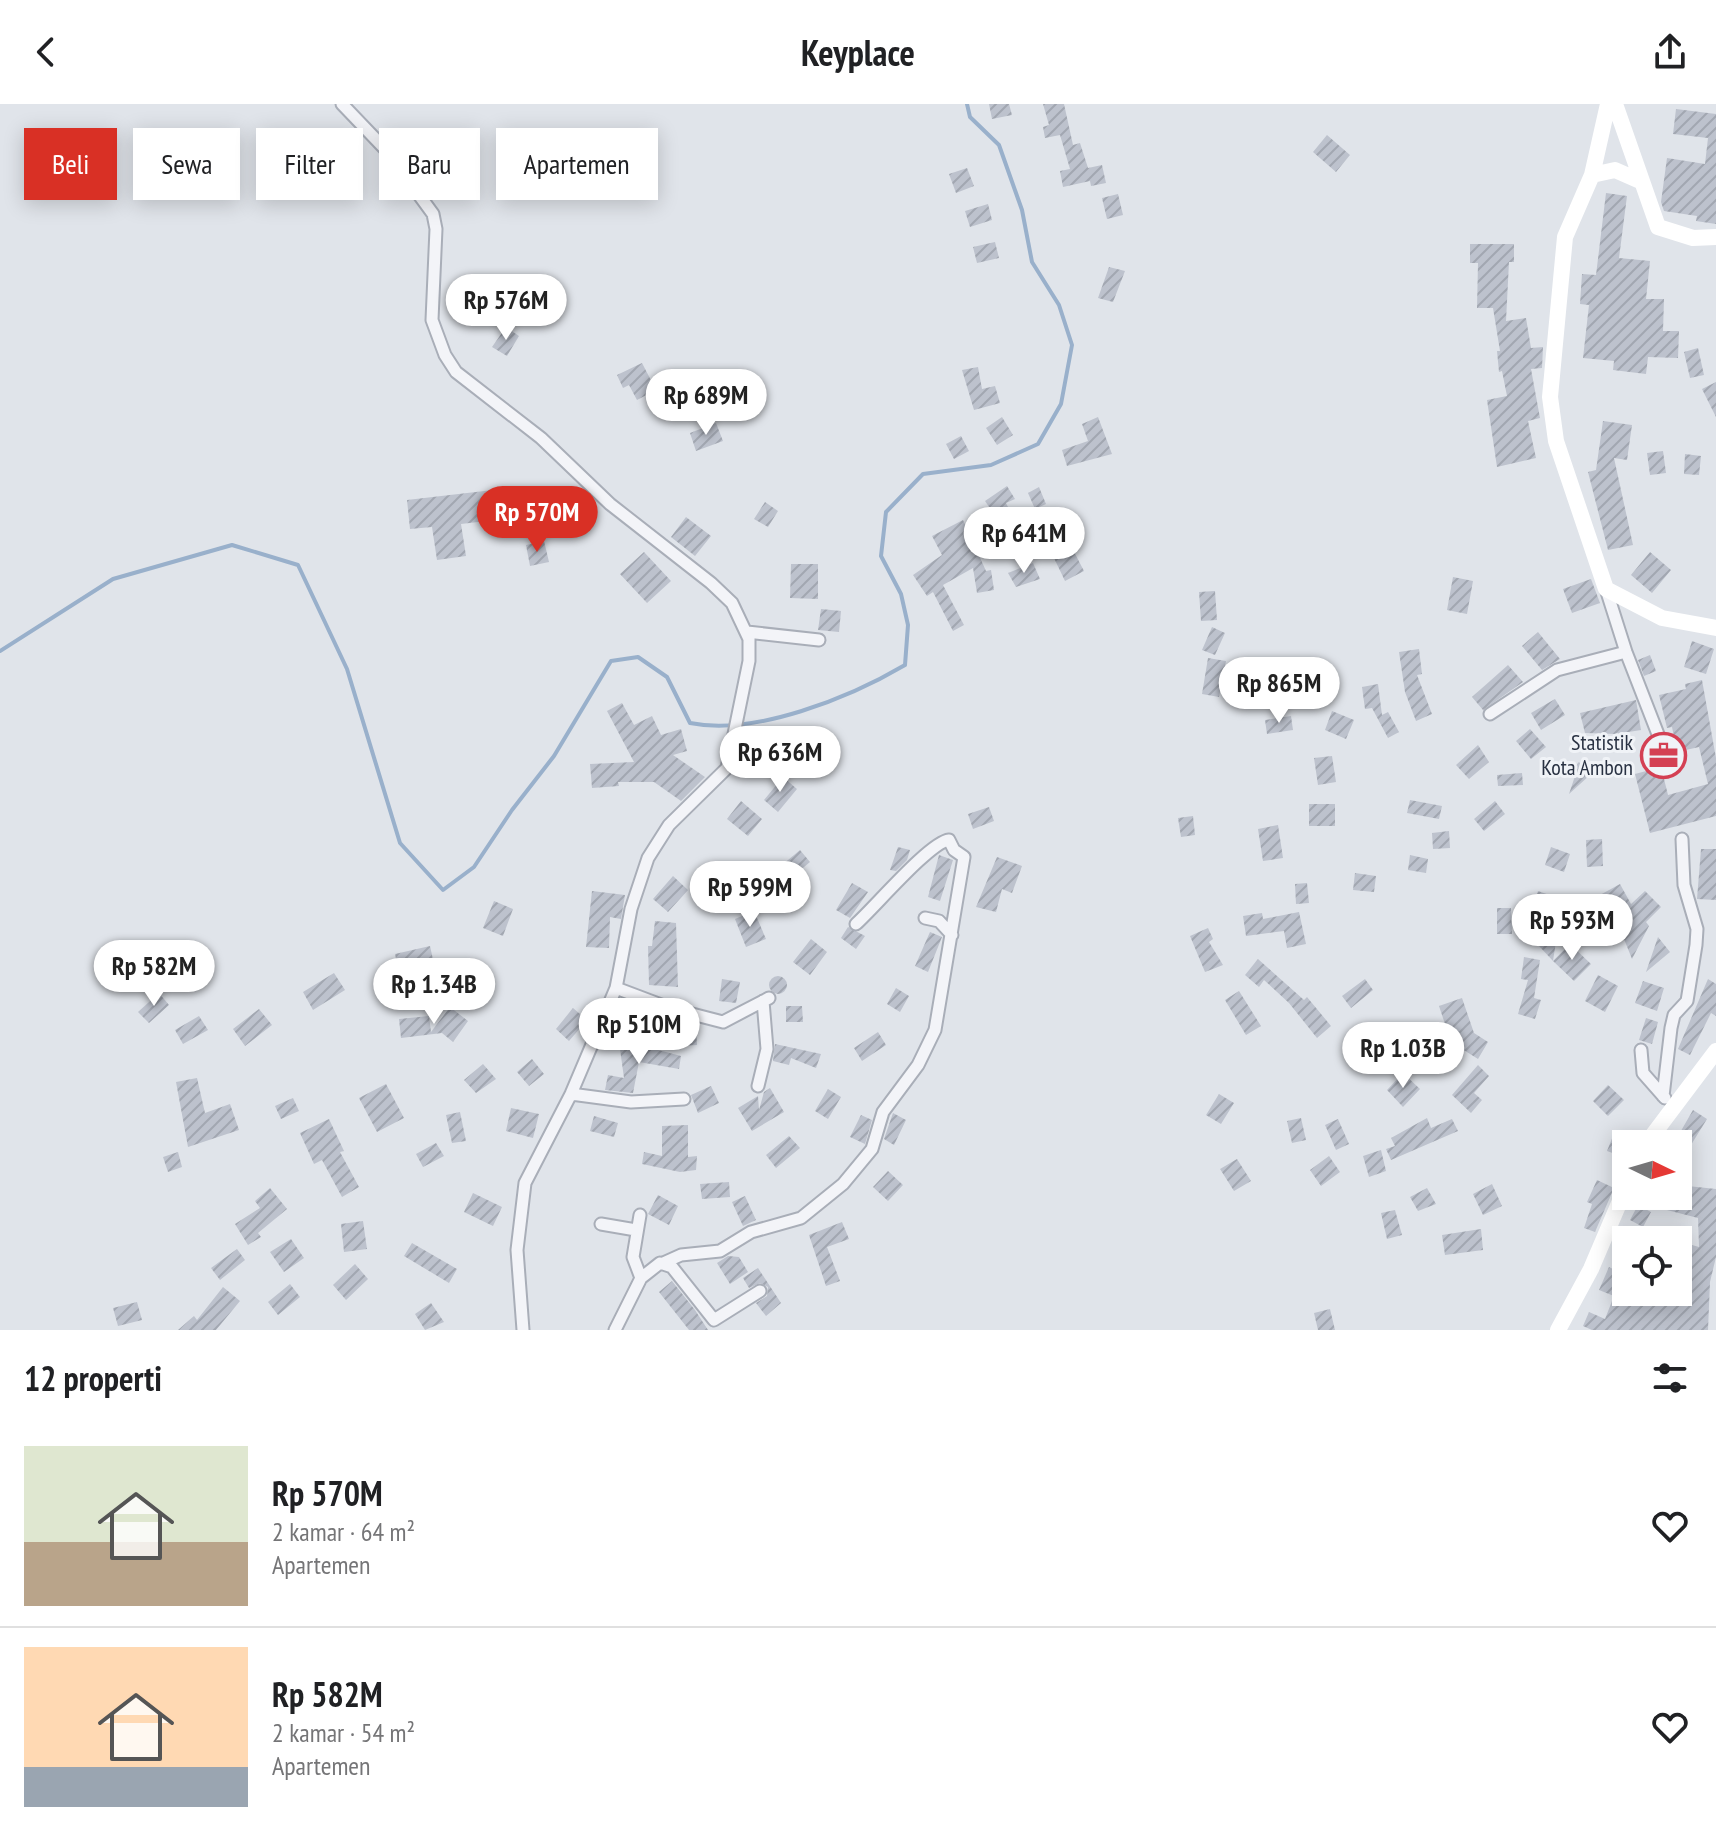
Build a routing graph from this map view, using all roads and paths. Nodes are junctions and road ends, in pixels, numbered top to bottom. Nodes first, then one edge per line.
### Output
1 (342, 104) edge
2 (1608, 104) edge
3 (1615, 104) edge
4 (1592, 175) junction
5 (1640, 181) junction
6 (1716, 237) edge
7 (1606, 589) junction
8 (1716, 628) edge
9 (747, 632) junction
10 (819, 640) dead end
11 (1626, 652) junction
12 (1490, 714) dead end
13 (1668, 760) dead end
14 (1682, 839) dead end
15 (925, 918) dead end
16 (856, 924) dead end
17 (952, 935) junction
18 (616, 988) junction
19 (1641, 1050) dead end
20 (1716, 1051) edge
21 (758, 1086) dead end
22 (571, 1094) junction
23 (684, 1099) dead end
24 (1669, 1102) junction
25 (1654, 1130) edge
26 (1616, 1210) edge
27 (640, 1215) dead end
28 (601, 1224) dead end
29 (636, 1230) junction
30 (661, 1264) junction
31 (641, 1278) junction
32 (760, 1291) dead end
33 (523, 1330) edge
34 (615, 1330) edge
35 (1558, 1330) edge

1 - 9 street
2 - 4 street
3 - 5 street
4 - 5 street
4 - 7 street
5 - 6 street
7 - 8 street
7 - 11 street
9 - 10 street
9 - 18 street
11 - 12 street
11 - 13 street
14 - 24 street
15 - 17 street
16 - 17 street
17 - 30 street
18 - 21 street
18 - 22 street
19 - 24 street
20 - 24 street
22 - 23 street
22 - 33 street
24 - 25 street
26 - 35 street
27 - 29 street
28 - 29 street
29 - 31 street
30 - 31 street
30 - 32 street
31 - 34 street

